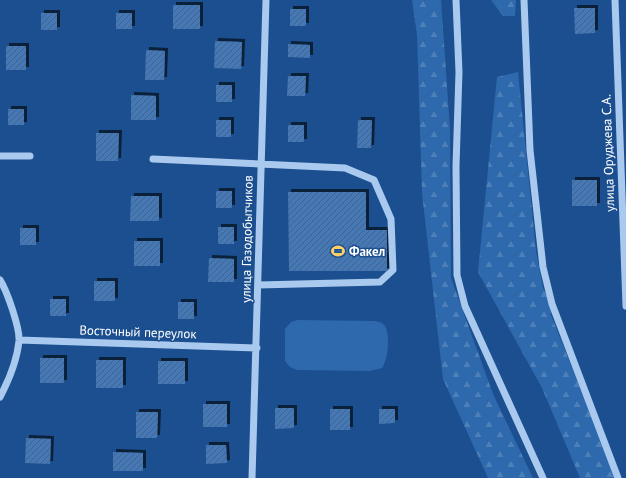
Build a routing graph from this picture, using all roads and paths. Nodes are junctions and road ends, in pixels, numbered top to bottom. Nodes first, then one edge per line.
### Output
1 (266, 0) edge
2 (456, 0) edge
3 (524, 0) edge
4 (615, 0) edge
5 (0, 156) edge
6 (30, 156) dead end
7 (623, 156) edge
8 (153, 159) dead end
9 (261, 164) junction
10 (0, 280) edge
11 (258, 285) junction
12 (626, 306) edge
13 (19, 340) junction
14 (257, 348) junction
15 (0, 397) edge
16 (252, 478) edge
17 (543, 478) edge
18 (618, 478) edge

1 - 9 street, улица Газодобытчиков
2 - 17 street
3 - 18 street
4 - 7 street, улица Оруджева С.А.
5 - 6 street
7 - 12 street, улица Оруджева С.А.
8 - 9 street
9 - 11 street, улица Газодобытчиков
9 - 11 street
10 - 13 street
11 - 14 street, улица Газодобытчиков
13 - 14 street, Восточный переулок
13 - 15 street
14 - 16 street, улица Газодобытчиков

